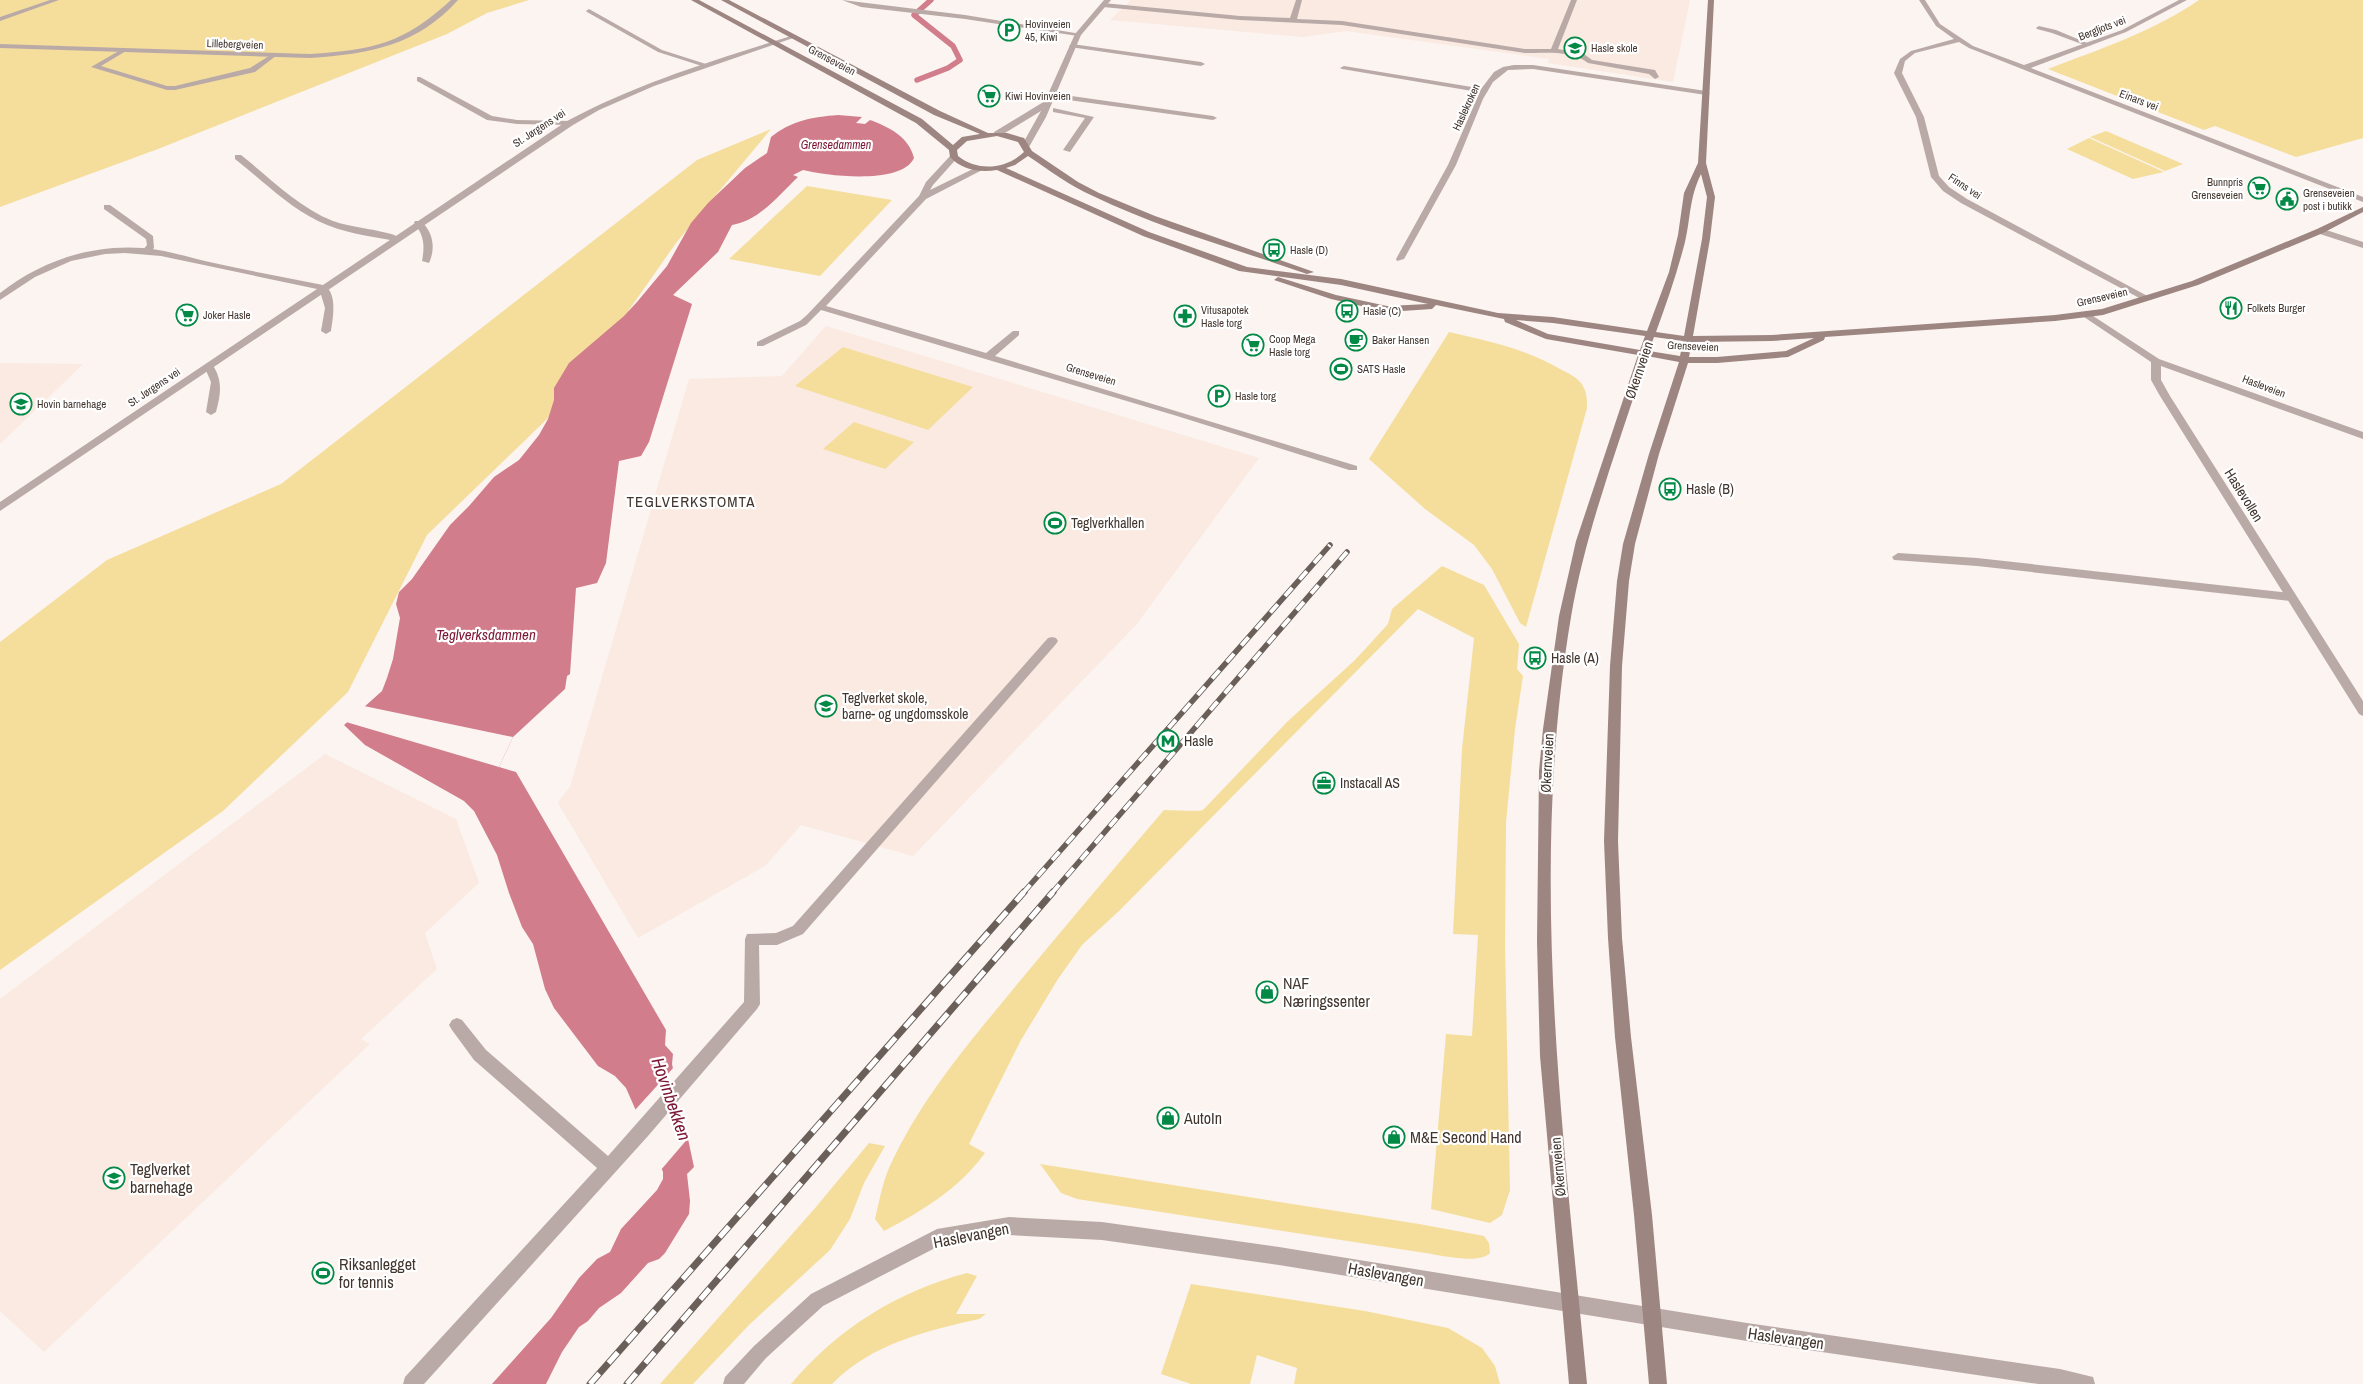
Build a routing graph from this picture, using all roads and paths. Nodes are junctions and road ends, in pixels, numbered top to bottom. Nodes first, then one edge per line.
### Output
1 (56, 0) edge
2 (455, 0) edge
3 (694, 0) edge
4 (724, 0) edge
5 (845, 0) edge
6 (1149, 0) edge
7 (1299, 0) edge
8 (1574, 0) edge
9 (1711, 0) edge
10 (1922, 0) edge
11 (2184, 0) edge
12 (1105, 2) edge
13 (1142, 7) junction
14 (588, 11) dead end
15 (0, 19) edge
16 (1293, 20) junction
17 (2039, 28) dead end
18 (1078, 34) junction
19 (793, 37) junction
20 (1958, 40) junction
21 (774, 43) junction
22 (2089, 44) junction
23 (0, 46) edge
24 (1072, 46) junction
25 (124, 50) junction
26 (1554, 51) junction
27 (274, 55) junction
28 (1201, 64) dead end
29 (705, 65) junction
30 (1344, 68) dead end
31 (2024, 68) junction
32 (1654, 77) dead end
33 (420, 79) dead end
34 (1484, 91) junction
35 (1706, 93) junction
36 (1048, 99) junction
37 (1056, 110) dead end
38 (1213, 118) dead end
39 (570, 123) junction
40 (985, 134) junction
41 (997, 134) junction
42 (1027, 148) junction
43 (1067, 150) dead end
44 (954, 153) junction
45 (238, 157) dead end
46 (1702, 163) junction
47 (982, 168) junction
48 (998, 168) junction
49 (923, 197) junction
50 (2363, 200) edge
51 (107, 207) dead end
52 (2363, 209) edge
53 (418, 223) junction
54 (2320, 231) junction
55 (396, 238) junction
56 (2363, 244) edge
57 (146, 251) junction
58 (1400, 259) dead end
59 (426, 261) dead end
60 (1242, 268) junction
61 (1341, 282) junction
62 (323, 288) junction
63 (0, 297) edge
64 (2148, 299) junction
65 (1447, 306) junction
66 (820, 307) junction
67 (2087, 315) junction
68 (1498, 316) junction
69 (326, 331) dead end
70 (1016, 334) dead end
71 (1651, 335) junction
72 (1828, 335) junction
73 (1687, 339) junction
74 (760, 344) dead end
75 (1643, 355) junction
76 (990, 356) junction
77 (1684, 360) junction
78 (2156, 361) junction
79 (209, 366) junction
80 (211, 412) dead end
81 (2363, 436) edge
82 (1353, 468) dead end
83 (0, 507) edge
84 (1898, 557) dead end
85 (2290, 597) junction
86 (1052, 641) dead end
87 (2363, 711) edge
88 (457, 1025) dead end
89 (608, 1167) junction
90 (1572, 1302) junction
91 (1652, 1315) junction
92 (412, 1384) edge
93 (732, 1384) edge
94 (1578, 1384) edge
95 (1658, 1384) edge
96 (2086, 1384) edge

1 - 15 street
2 - 27 street, Lillebergveien
3 - 21 main road, Grenseveien
4 - 19 main road, Grenseveien
5 - 18 street
6 - 13 street
7 - 16 street
8 - 26 street
9 - 35 main road, Økernveien
10 - 20 street, Einars vei
11 - 22 street, Bergljots vei
12 - 13 street
12 - 18 street
13 - 16 street
14 - 29 street
16 - 26 street
17 - 22 street
18 - 24 street
19 - 21 street, St. Jørgens vei
19 - 40 main road, Grenseveien
20 - 31 street, Einars vei
20 - 64 street, Finns vei
21 - 29 street, St. Jørgens vei
21 - 44 main road, Grenseveien
22 - 31 street, Bergljots vei
23 - 25 street, Lillebergveien
24 - 28 street
24 - 36 street
25 - 27 street, Lillebergveien
25 - 27 street
26 - 32 street
29 - 39 street, St. Jørgens vei
30 - 34 street
31 - 50 street, Einars vei
33 - 39 street
34 - 35 street, Haslekroken
34 - 58 street, Haslekroken
35 - 46 main road, Økernveien
36 - 38 street
36 - 41 street
36 - 42 street
37 - 43 street
39 - 53 street, St. Jørgens vei
40 - 41 main road, Grenseveien
40 - 44 main road
41 - 42 main road, Grenseveien
42 - 48 main road
42 - 61 main road, Grenseveien
44 - 47 main road, Grenseveien
44 - 49 street
45 - 55 street
46 - 71 main road, Økernveien
46 - 73 main road, Økernveien
47 - 48 main road, Grenseveien
47 - 49 street
48 - 60 main road, Grenseveien
49 - 66 street
51 - 57 street
52 - 54 main road, Grenseveien
53 - 55 street, St. Jørgens vei
53 - 59 street
54 - 56 street
54 - 64 main road, Grenseveien
55 - 62 street, St. Jørgens vei
57 - 62 street
57 - 63 street
60 - 61 main road, Grenseveien
60 - 65 main road, Grenseveien
61 - 65 main road, Grenseveien
62 - 69 street
62 - 79 street, St. Jørgens vei
64 - 67 main road, Grenseveien
65 - 68 main road, Grenseveien
66 - 74 street
66 - 76 street, Grenseveien
67 - 72 main road, Grenseveien
67 - 78 street
68 - 71 main road, Grenseveien
68 - 75 main road, Grenseveien
70 - 76 street
71 - 73 main road, Grenseveien
71 - 75 main road, Økernveien
72 - 73 main road, Grenseveien
72 - 77 main road, Grenseveien
73 - 77 main road, Økernveien
75 - 77 main road, Grenseveien
75 - 90 main road, Økernveien
76 - 82 street, Grenseveien
77 - 91 main road, Økernveien
78 - 81 street, Hasleveien
78 - 85 street, Haslevollen
79 - 80 street
79 - 83 street, St. Jørgens vei
84 - 85 street
85 - 87 street, Haslevollen
86 - 89 street
88 - 89 street
89 - 92 street
90 - 91 street, Haslevangen
90 - 93 street, Haslevangen
90 - 94 main road, Økernveien
91 - 95 main road, Økernveien
91 - 96 street, Haslevangen

